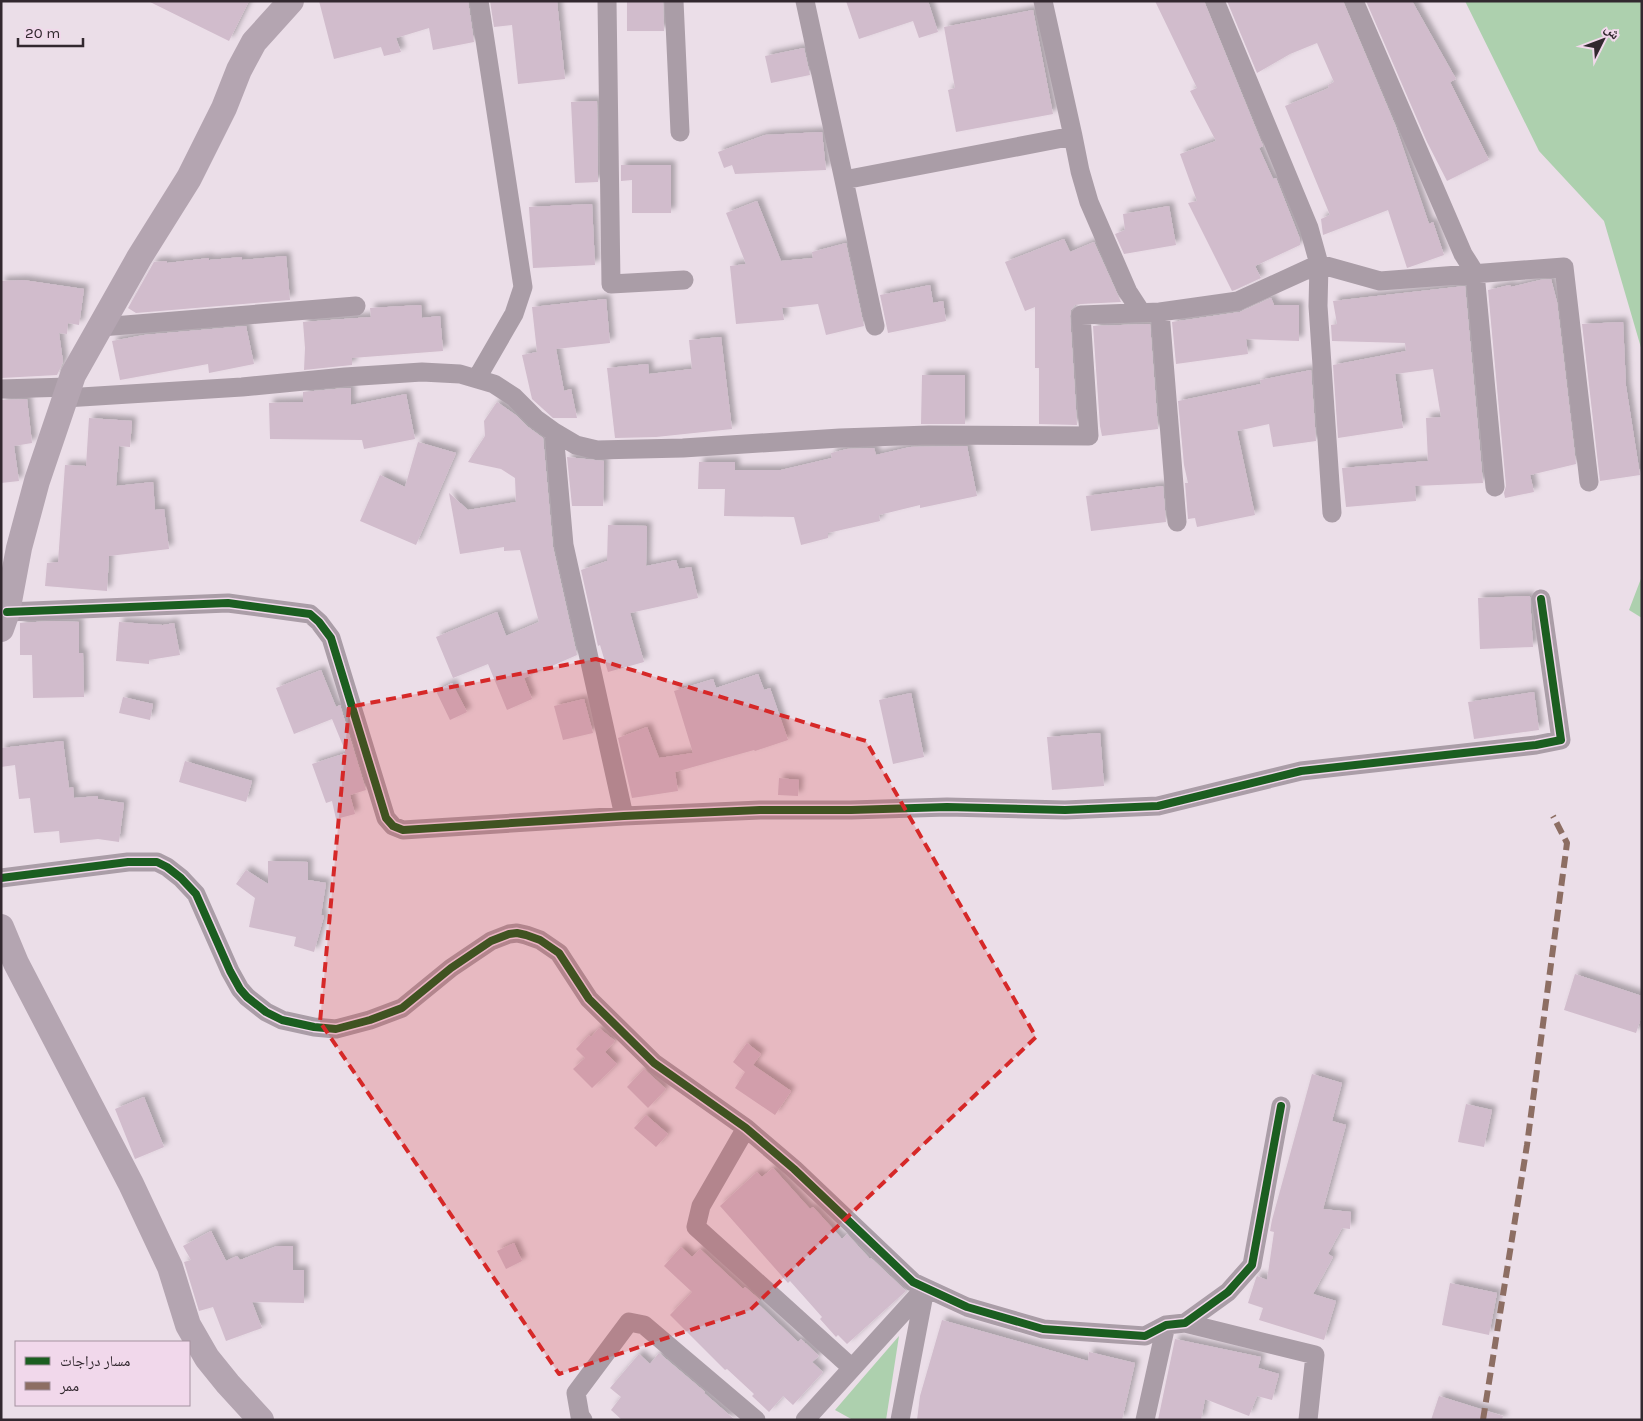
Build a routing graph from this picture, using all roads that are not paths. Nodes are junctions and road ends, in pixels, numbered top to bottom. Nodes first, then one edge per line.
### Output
1 (290, 1) edge
2 (479, 1) edge
3 (607, 1) edge
4 (674, 1) edge
5 (805, 1) edge
6 (1043, 1) edge
7 (1215, 1) edge
8 (1354, 1) edge
9 (680, 132) dead end
10 (1073, 136) junction
11 (844, 180) junction
12 (1319, 264) junction
13 (1476, 273) junction
14 (684, 280) dead end
15 (356, 306) dead end
16 (1141, 312) junction
17 (1160, 312) junction
18 (875, 326) dead end
19 (101, 327) junction
20 (477, 378) junction
21 (1, 389) edge
22 (67, 392) junction
23 (554, 432) junction
24 (1589, 482) dead end
25 (1495, 487) dead end
26 (1332, 513) dead end
27 (1177, 522) dead end
28 (1541, 599) dead end
29 (4, 620) edge
30 (624, 816) junction
31 (1, 878) edge
32 (1, 927) edge
33 (9, 965) edge
34 (1281, 1106) dead end
35 (746, 1128) junction
36 (925, 1288) junction
37 (1175, 1324) junction
38 (852, 1368) junction
39 (815, 1417) edge
40 (261, 1420) edge
41 (583, 1420) edge
42 (756, 1420) edge
43 (900, 1420) edge
44 (1146, 1420) edge
45 (1308, 1420) edge

1 - 19 street
2 - 20 street
3 - 14 street
4 - 9 street
5 - 11 street
6 - 10 street
7 - 12 street
8 - 13 street
10 - 11 street
10 - 16 street
11 - 18 street
12 - 13 street
12 - 17 street
12 - 26 street
13 - 24 street
13 - 25 street
15 - 19 street
16 - 17 street
16 - 23 street
17 - 27 street
19 - 22 street
20 - 22 street
20 - 23 street
21 - 22 street
22 - 29 street
23 - 30 street
28 - 30 street
29 - 30 street
31 - 35 street
32 - 33 street
33 - 40 street
34 - 37 street
35 - 36 street
35 - 38 street
36 - 37 street
36 - 38 street
36 - 43 street
37 - 44 street
37 - 45 street
38 - 39 street
41 - 42 street

